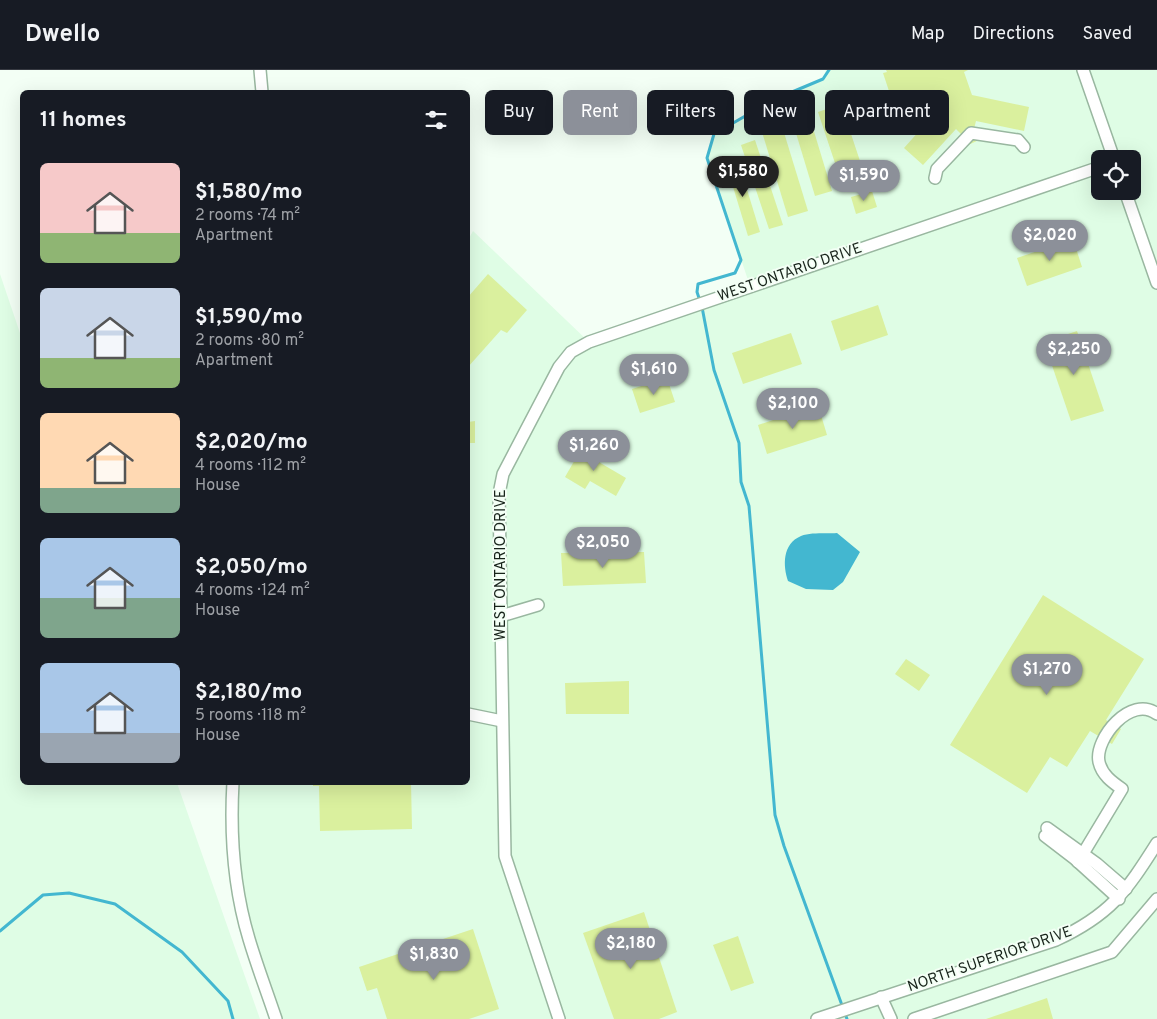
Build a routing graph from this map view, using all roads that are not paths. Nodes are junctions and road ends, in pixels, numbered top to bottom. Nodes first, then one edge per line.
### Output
1 (260, 70) edge
2 (1083, 70) edge
3 (262, 90) edge
4 (1024, 147) dead end
5 (1111, 150) edge
6 (1091, 169) edge
7 (935, 178) dead end
8 (1128, 200) edge
9 (1157, 283) edge
10 (538, 605) dead end
11 (501, 616) junction
12 (470, 714) edge
13 (1157, 714) edge
14 (502, 721) junction
15 (233, 785) edge
16 (1046, 832) dead end
17 (1157, 842) edge
18 (1080, 858) junction
19 (1123, 894) junction
20 (1157, 900) edge
21 (881, 997) junction
22 (276, 1019) edge
23 (559, 1019) edge
24 (817, 1019) edge
25 (891, 1019) edge
26 (914, 1019) edge

1 - 3 street
2 - 5 street
4 - 7 street
6 - 11 street, WEST ONTARIO DRIVE
8 - 9 street
10 - 11 street
11 - 14 street, WEST ONTARIO DRIVE
12 - 14 street
13 - 18 street
14 - 23 street, WEST ONTARIO DRIVE
15 - 22 street
16 - 18 street
17 - 19 street, NORTH SUPERIOR DRIVE
18 - 19 street
19 - 21 street, NORTH SUPERIOR DRIVE
20 - 26 street
21 - 24 street, NORTH SUPERIOR DRIVE
21 - 25 street

